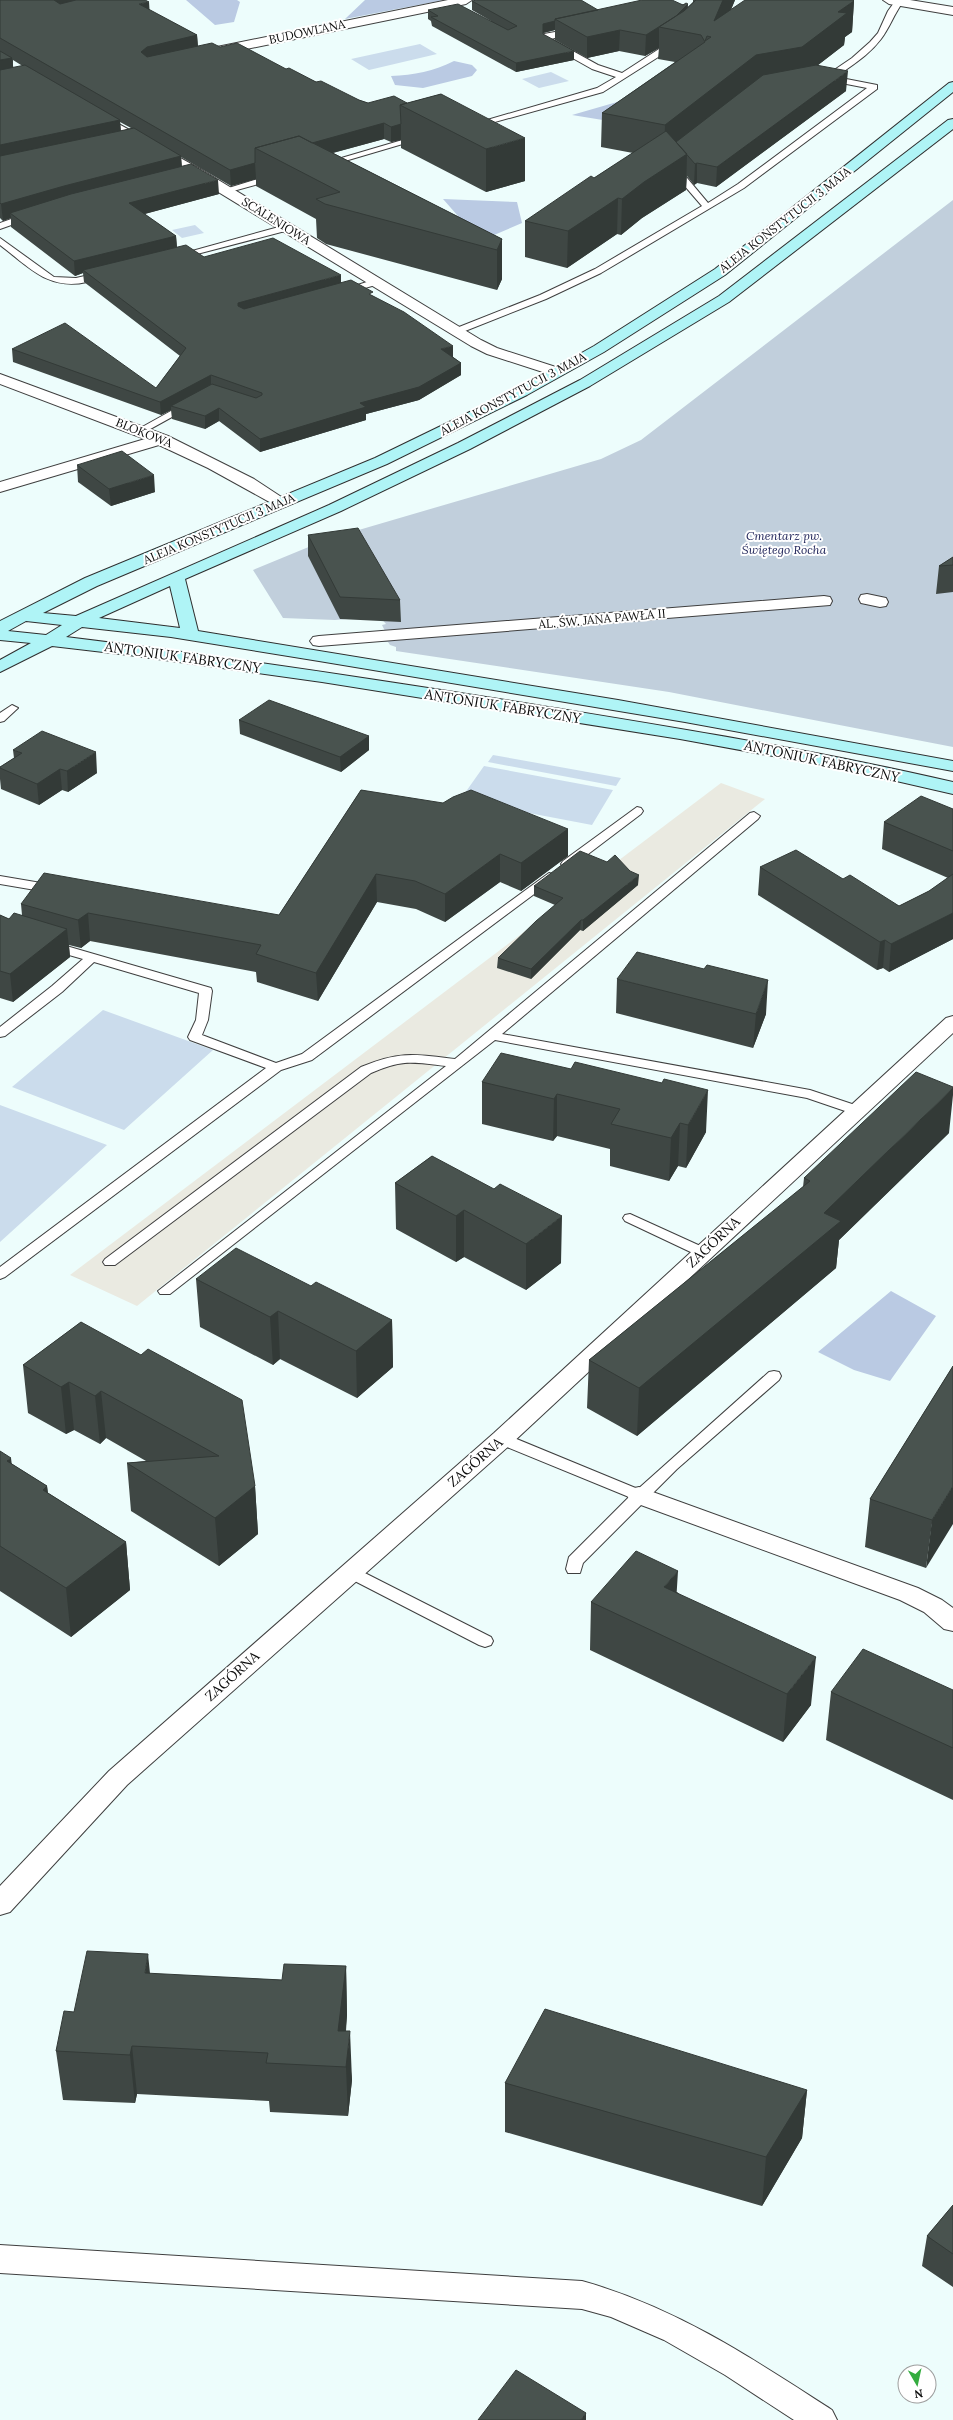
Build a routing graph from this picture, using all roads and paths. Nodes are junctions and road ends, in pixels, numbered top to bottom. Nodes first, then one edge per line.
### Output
1 (894, 1) edge
2 (464, 5) edge
3 (678, 11) edge
4 (953, 11) edge
5 (584, 27) edge
6 (242, 45) junction
7 (255, 53) edge
8 (203, 54) edge
9 (622, 76) junction
10 (830, 78) junction
11 (816, 81) edge
12 (953, 86) edge
13 (84, 108) edge
14 (953, 122) edge
15 (466, 127) edge
16 (425, 137) edge
17 (135, 138) junction
18 (112, 143) edge
19 (674, 157) edge
20 (318, 165) edge
21 (197, 172) junction
22 (182, 176) edge
23 (279, 176) edge
24 (226, 190) junction
25 (707, 206) junction
26 (34, 215) edge
27 (0, 226) edge
28 (286, 228) junction
29 (0, 241) edge
30 (166, 259) edge
31 (114, 272) edge
32 (376, 282) junction
33 (332, 294) edge
34 (457, 331) junction
35 (557, 372) junction
36 (0, 379) edge
37 (199, 399) edge
38 (140, 431) junction
39 (162, 439) junction
40 (0, 487) edge
41 (281, 502) junction
42 (176, 578) junction
43 (824, 601) dead end
44 (0, 613) edge
45 (23, 616) junction
46 (81, 620) junction
47 (0, 628) edge
48 (0, 635) edge
49 (190, 635) junction
50 (50, 640) junction
51 (319, 641) dead end
52 (269, 647) junction
53 (254, 666) junction
54 (0, 667) edge
55 (12, 708) dead end
56 (0, 719) edge
57 (953, 766) edge
58 (953, 788) edge
59 (637, 811) dead end
60 (754, 816) dead end
61 (0, 880) edge
62 (65, 891) edge
63 (39, 942) edge
64 (91, 958) junction
65 (953, 1022) edge
66 (0, 1033) edge
67 (492, 1036) junction
68 (457, 1063) junction
69 (276, 1067) junction
70 (856, 1110) junction
71 (630, 1218) dead end
72 (702, 1252) junction
73 (110, 1262) dead end
74 (0, 1274) edge
75 (165, 1291) dead end
76 (774, 1376) dead end
77 (502, 1439) junction
78 (639, 1494) junction
79 (574, 1569) dead end
80 (351, 1572) junction
81 (953, 1622) edge
82 (485, 1641) dead end
83 (0, 1904) edge
84 (0, 2259) edge
85 (821, 2420) edge

1 - 4 street
1 - 10 lane
2 - 6 street, BUDOWLANA
3 - 9 lane
5 - 9 lane
6 - 7 lane
6 - 8 street, BUDOWLANA
9 - 15 lane
10 - 11 lane
10 - 25 lane
12 - 35 main road, ALEJA KONSTYTUCJI 3 MAJA
13 - 17 street, SCALENIOWA
14 - 42 main road, ALEJA KONSTYTUCJI 3 MAJA
16 - 20 lane
17 - 18 street
17 - 21 street, SCALENIOWA
19 - 25 lane
21 - 22 lane
21 - 24 street, SCALENIOWA
23 - 24 lane
24 - 28 street, SCALENIOWA
25 - 34 lane
26 - 27 lane
28 - 30 lane
28 - 32 street, SCALENIOWA
29 - 31 lane
32 - 33 lane
32 - 34 street, SCALENIOWA
34 - 35 street, SCALENIOWA
35 - 41 main road, ALEJA KONSTYTUCJI 3 MAJA
36 - 38 street, BLOKOWA
37 - 38 lane
38 - 39 street, BLOKOWA
39 - 40 street
39 - 41 street, BLOKOWA
41 - 45 main road, ALEJA KONSTYTUCJI 3 MAJA
42 - 46 main road, ALEJA KONSTYTUCJI 3 MAJA
42 - 49 main road
43 - 51 street, AL. ŚW. JANA PAWŁA II
44 - 45 main road
45 - 46 main road, ANTONIUK FABRYCZNY
45 - 47 main road, ALEJA KONSTYTUCJI 3 MAJA
46 - 49 main road, ANTONIUK FABRYCZNY
46 - 50 main road, ALEJA KONSTYTUCJI 3 MAJA
48 - 50 main road, ANTONIUK FABRYCZNY
49 - 52 main road, ANTONIUK FABRYCZNY
50 - 53 main road, ANTONIUK FABRYCZNY
50 - 54 main road, ALEJA KONSTYTUCJI 3 MAJA
52 - 53 main road
52 - 57 main road, ANTONIUK FABRYCZNY
53 - 58 main road, ANTONIUK FABRYCZNY
55 - 56 lane
59 - 69 lane
60 - 67 lane
61 - 62 lane
63 - 64 lane
64 - 66 lane
64 - 69 lane
65 - 70 street, ZAGÓRNA
67 - 68 lane
67 - 70 lane
68 - 73 lane
68 - 75 lane
69 - 74 lane
70 - 72 street, ZAGÓRNA
71 - 72 lane
72 - 77 street, ZAGÓRNA
76 - 78 lane
77 - 78 lane
77 - 80 street, ZAGÓRNA
78 - 79 lane
78 - 81 street
80 - 82 lane
80 - 83 street, ZAGÓRNA
84 - 85 street

